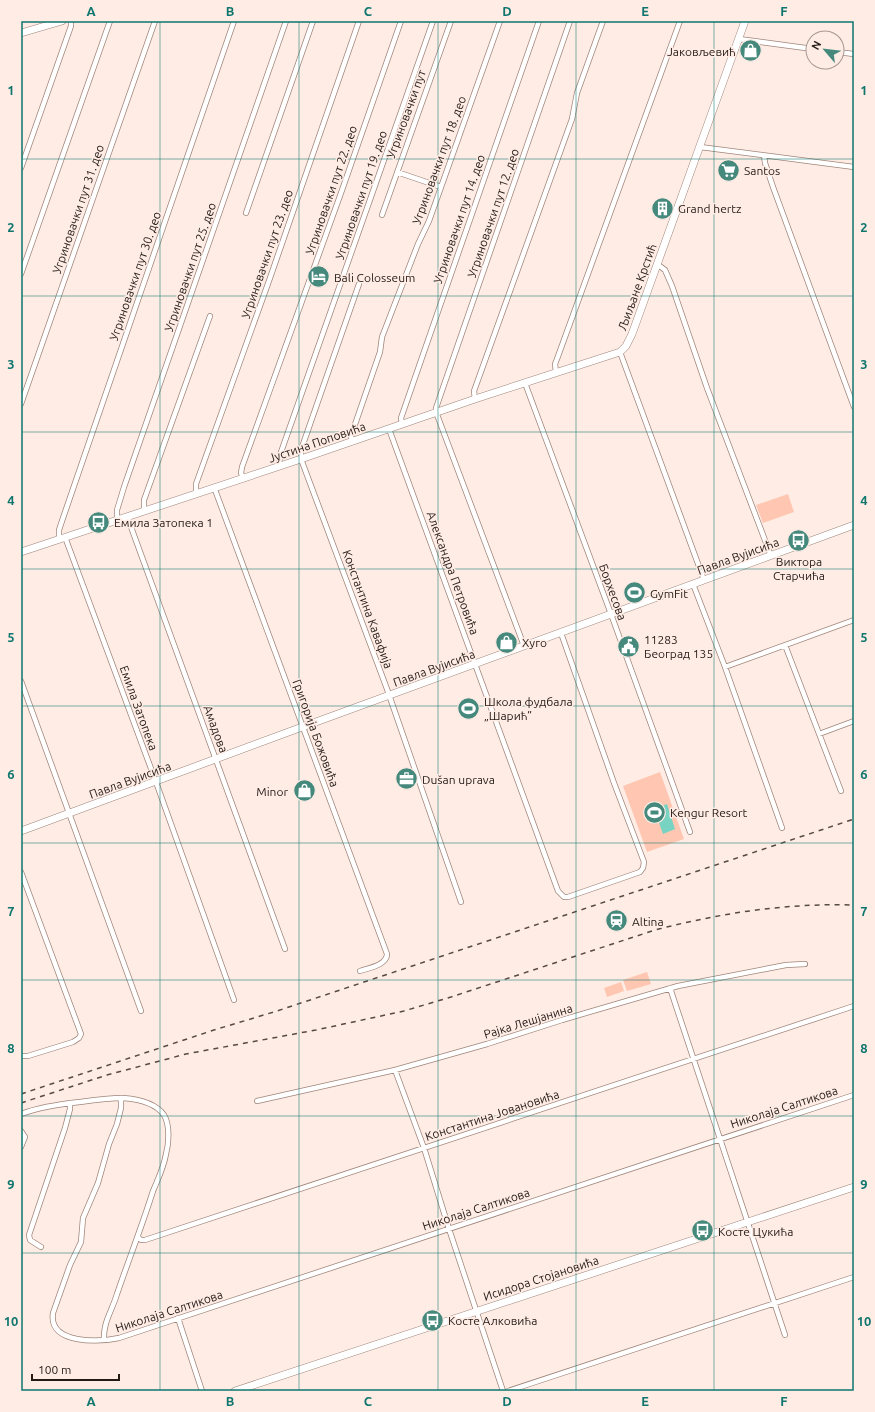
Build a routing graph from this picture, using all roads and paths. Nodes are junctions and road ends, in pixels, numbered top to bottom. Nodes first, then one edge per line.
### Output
1 (62, 21) edge
2 (71, 21) edge
3 (110, 21) edge
4 (155, 21) edge
5 (234, 21) edge
6 (286, 21) edge
7 (313, 21) edge
8 (359, 21) edge
9 (401, 21) edge
10 (433, 21) edge
11 (451, 21) edge
12 (500, 21) edge
13 (539, 21) edge
14 (570, 21) edge
15 (603, 21) edge
16 (680, 21) edge
17 (746, 21) edge
18 (48, 23) edge
19 (21, 33) edge
20 (739, 39) junction
21 (805, 47) edge
22 (700, 147) junction
23 (764, 156) junction
24 (854, 167) edge
25 (21, 168) edge
26 (397, 172) junction
27 (441, 187) junction
28 (246, 213) dead end
29 (382, 215) dead end
30 (657, 264) junction
31 (21, 274) edge
32 (359, 284) dead end
33 (210, 316) dead end
34 (620, 352) junction
35 (556, 372) junction
36 (525, 382) junction
37 (475, 399) junction
38 (21, 404) edge
39 (854, 407) edge
40 (436, 412) junction
41 (402, 424) junction
42 (389, 429) junction
43 (352, 442) junction
44 (301, 459) junction
45 (279, 466) junction
46 (243, 478) junction
47 (214, 487) junction
48 (196, 493) junction
49 (144, 510) junction
50 (127, 516) junction
51 (117, 520) junction
52 (854, 525) edge
53 (62, 538) junction
54 (21, 552) edge
55 (771, 556) junction
56 (704, 580) junction
57 (693, 584) junction
58 (611, 614) junction
59 (854, 620) edge
60 (561, 633) junction
61 (785, 645) junction
62 (524, 646) junction
63 (475, 664) junction
64 (725, 667) junction
65 (21, 681) edge
66 (389, 696) junction
67 (854, 721) edge
68 (303, 727) junction
69 (819, 734) junction
70 (217, 759) junction
71 (156, 782) junction
72 (841, 792) dead end
73 (70, 814) junction
74 (782, 828) dead end
75 (21, 832) edge
76 (690, 832) dead end
77 (21, 872) edge
78 (461, 902) dead end
79 (285, 949) dead end
80 (805, 964) dead end
81 (360, 971) dead end
82 (670, 988) junction
83 (234, 1000) dead end
84 (854, 1006) edge
85 (141, 1011) dead end
86 (21, 1056) edge
87 (693, 1059) junction
88 (395, 1070) junction
89 (854, 1095) edge
90 (121, 1098) junction
91 (257, 1101) dead end
92 (70, 1103) junction
93 (21, 1114) edge
94 (21, 1131) edge
95 (720, 1139) junction
96 (21, 1147) edge
97 (424, 1148) junction
98 (854, 1187) edge
99 (747, 1222) junction
100 (449, 1228) junction
101 (138, 1237) junction
102 (41, 1247) dead end
103 (854, 1277) edge
104 (774, 1303) junction
105 (476, 1312) junction
106 (178, 1318) junction
107 (785, 1335) dead end
108 (104, 1340) junction
109 (202, 1391) edge
110 (235, 1391) edge
111 (503, 1391) edge
112 (508, 1391) edge

1 - 18 street
2 - 25 street
3 - 31 street
4 - 38 street, Угриновачки пут 31. део
5 - 53 street, Угриновачки пут 30. део
6 - 51 street, Угриновачки пут 25. део
7 - 28 street
8 - 48 street, Угриновачки пут 23. део
9 - 46 street, Угриновачки пут 22. део
10 - 45 street, Угриновачки пут 19. део
11 - 26 street, Угриновачки пут
12 - 27 street, Угриновачки пут 18. део
13 - 41 street, Угриновачки пут 14. део
14 - 40 street, Угриновачки пут 12. део
15 - 37 street
16 - 35 street
17 - 20 street, Љиљане Крстић
18 - 19 street
20 - 21 street
20 - 22 street, Љиљане Крстић
22 - 23 street
22 - 30 street, Љиљане Крстић
23 - 24 street
23 - 39 street
26 - 27 street
26 - 29 street, Угриновачки пут
27 - 43 street, Угриновачки пут 18. део
30 - 34 street, Љиљане Крстић
30 - 55 street
32 - 44 street
33 - 49 street
34 - 35 street, Јустина Поповића
34 - 56 street
35 - 36 street, Јустина Поповића
36 - 37 street, Јустина Поповића
36 - 58 street, Борхесова
37 - 40 street, Јустина Поповића
40 - 41 street, Јустина Поповића
40 - 62 street
41 - 42 street, Јустина Поповића
42 - 43 street, Јустина Поповића
42 - 63 street, Александра Петровића
43 - 44 street, Јустина Поповића
44 - 45 street, Јустина Поповића
44 - 66 street, Константина Кавафија
45 - 46 street, Јустина Поповића
46 - 47 street, Јустина Поповића
47 - 48 street, Јустина Поповића
47 - 68 street, Григорија Божовића
48 - 49 street, Јустина Поповића
49 - 50 street, Јустина Поповића
50 - 51 street, Јустина Поповића
50 - 70 street, Амадова
51 - 53 street, Јустина Поповића
52 - 55 street, Павла Вујисића
53 - 54 street, Јустина Поповића
53 - 71 street, Емила Затопека
55 - 56 street, Павла Вујисића
56 - 57 street, Павла Вујисића
57 - 58 street, Павла Вујисића
57 - 64 street
58 - 60 street, Павла Вујисића
58 - 76 street, Борхесова
59 - 61 street
60 - 62 street, Павла Вујисића
60 - 63 street, Александра Петровића
61 - 64 street
61 - 69 street
62 - 63 street, Павла Вујисића
63 - 66 street, Павла Вујисића
64 - 74 street
65 - 73 street
66 - 68 street, Павла Вујисића
66 - 78 street, Константина Кавафија
67 - 69 street
68 - 70 street, Павла Вујисића
68 - 81 street, Григорија Божовића
69 - 72 street
70 - 71 street, Павла Вујисића
70 - 79 street, Амадова
71 - 73 street, Павла Вујисића
71 - 83 street, Емила Затопека
73 - 75 street, Павла Вујисића
73 - 85 street
77 - 86 street
80 - 82 street, Рајка Лешјанина
82 - 87 street
82 - 88 street, Рајка Лешјанина
84 - 87 street, Константина Јовановића
87 - 95 street
87 - 97 street, Константина Јовановића
88 - 91 street, Рајка Лешјанина
88 - 97 street
89 - 95 street, Николаја Салтикова
90 - 92 street
90 - 101 street
90 - 108 street, Николаја Салтикова
92 - 93 street
92 - 102 street
94 - 96 street
95 - 99 street
95 - 100 street, Николаја Салтикова
97 - 100 street
97 - 101 street, Константина Јовановића
98 - 99 street, Исидора Стојановића
99 - 104 street
99 - 105 street, Исидора Стојановића
100 - 105 street
100 - 106 street, Николаја Салтикова
101 - 108 street
103 - 104 street
104 - 107 street
104 - 112 street
105 - 110 street, Исидора Стојановића
105 - 111 street
106 - 108 street, Николаја Салтикова
106 - 109 street

